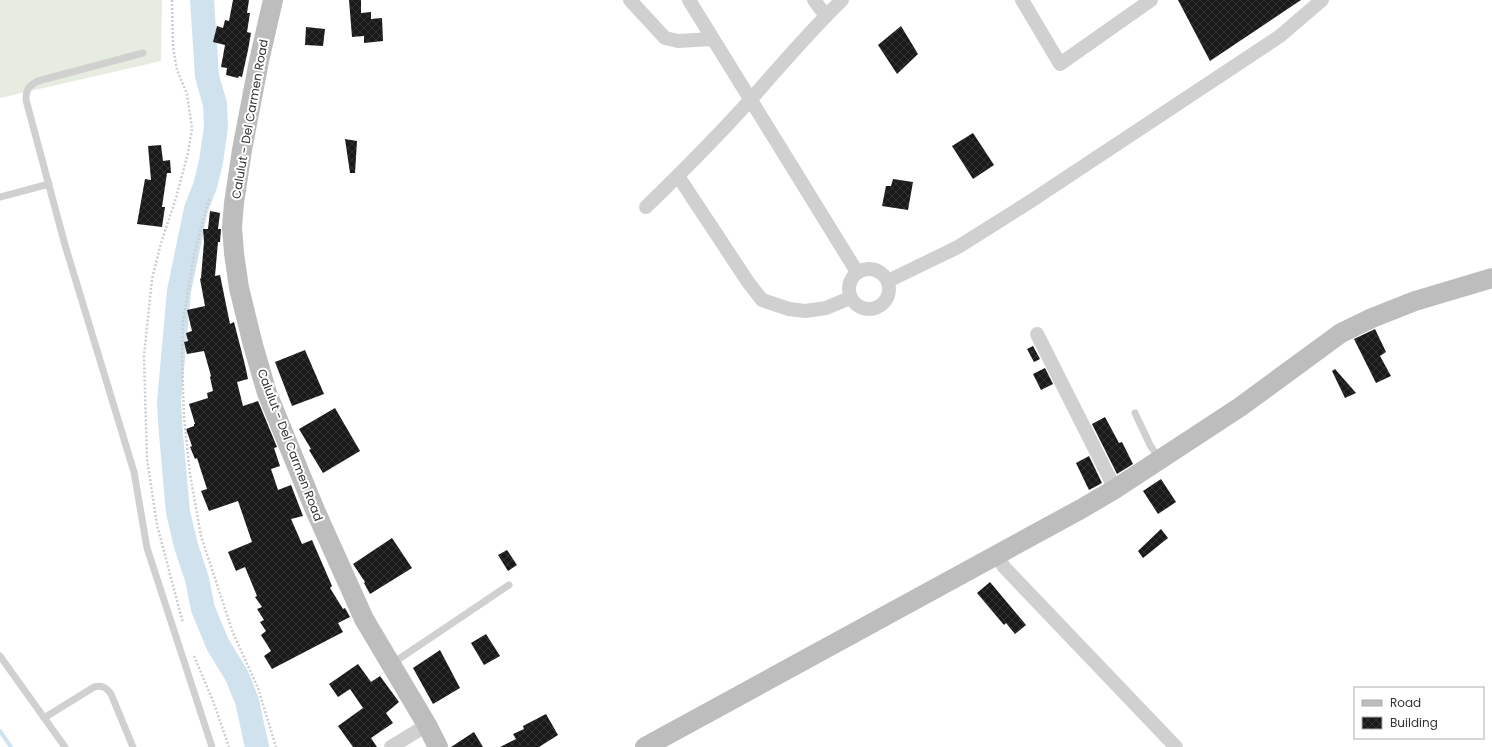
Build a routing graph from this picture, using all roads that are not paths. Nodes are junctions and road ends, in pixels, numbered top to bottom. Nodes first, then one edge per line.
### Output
1 (273, 0) edge
2 (630, 0) edge
3 (689, 0) edge
4 (814, 0) edge
5 (842, 0) edge
6 (1022, 0) edge
7 (1151, 0) edge
8 (1322, 0) edge
9 (826, 16) junction
10 (712, 39) junction
11 (143, 53) dead end
12 (750, 100) junction
13 (678, 176) junction
14 (49, 184) junction
15 (0, 197) edge
16 (646, 207) dead end
17 (858, 272) junction
18 (1492, 278) edge
19 (888, 281) junction
20 (850, 298) junction
21 (1038, 334) dead end
22 (1135, 413) dead end
23 (1160, 460) junction
24 (1115, 489) junction
25 (996, 554) junction
26 (509, 585) dead end
27 (0, 656) edge
28 (391, 664) junction
29 (44, 718) junction
30 (427, 725) junction
31 (656, 744) edge
32 (65, 747) edge
33 (133, 747) edge
34 (212, 747) edge
35 (391, 747) edge
36 (438, 747) edge
37 (1176, 747) edge

1 - 28 main road, Calulut - Del Carmen Road
2 - 10 street
3 - 10 street
4 - 9 street
5 - 9 street
6 - 7 street
8 - 19 street
9 - 12 street
10 - 12 street
11 - 14 lane
12 - 13 street
12 - 17 street
13 - 16 street
13 - 20 street
14 - 15 lane
14 - 34 lane
17 - 19 street
17 - 20 street
18 - 23 main road
19 - 20 street
21 - 24 street
22 - 23 lane
23 - 24 main road
24 - 25 main road
25 - 31 main road
25 - 37 street
26 - 28 lane
27 - 29 lane
28 - 30 main road, Calulut - Del Carmen Road
29 - 32 lane
29 - 33 lane
30 - 35 street
30 - 36 main road, Calulut - Del Carmen Road

